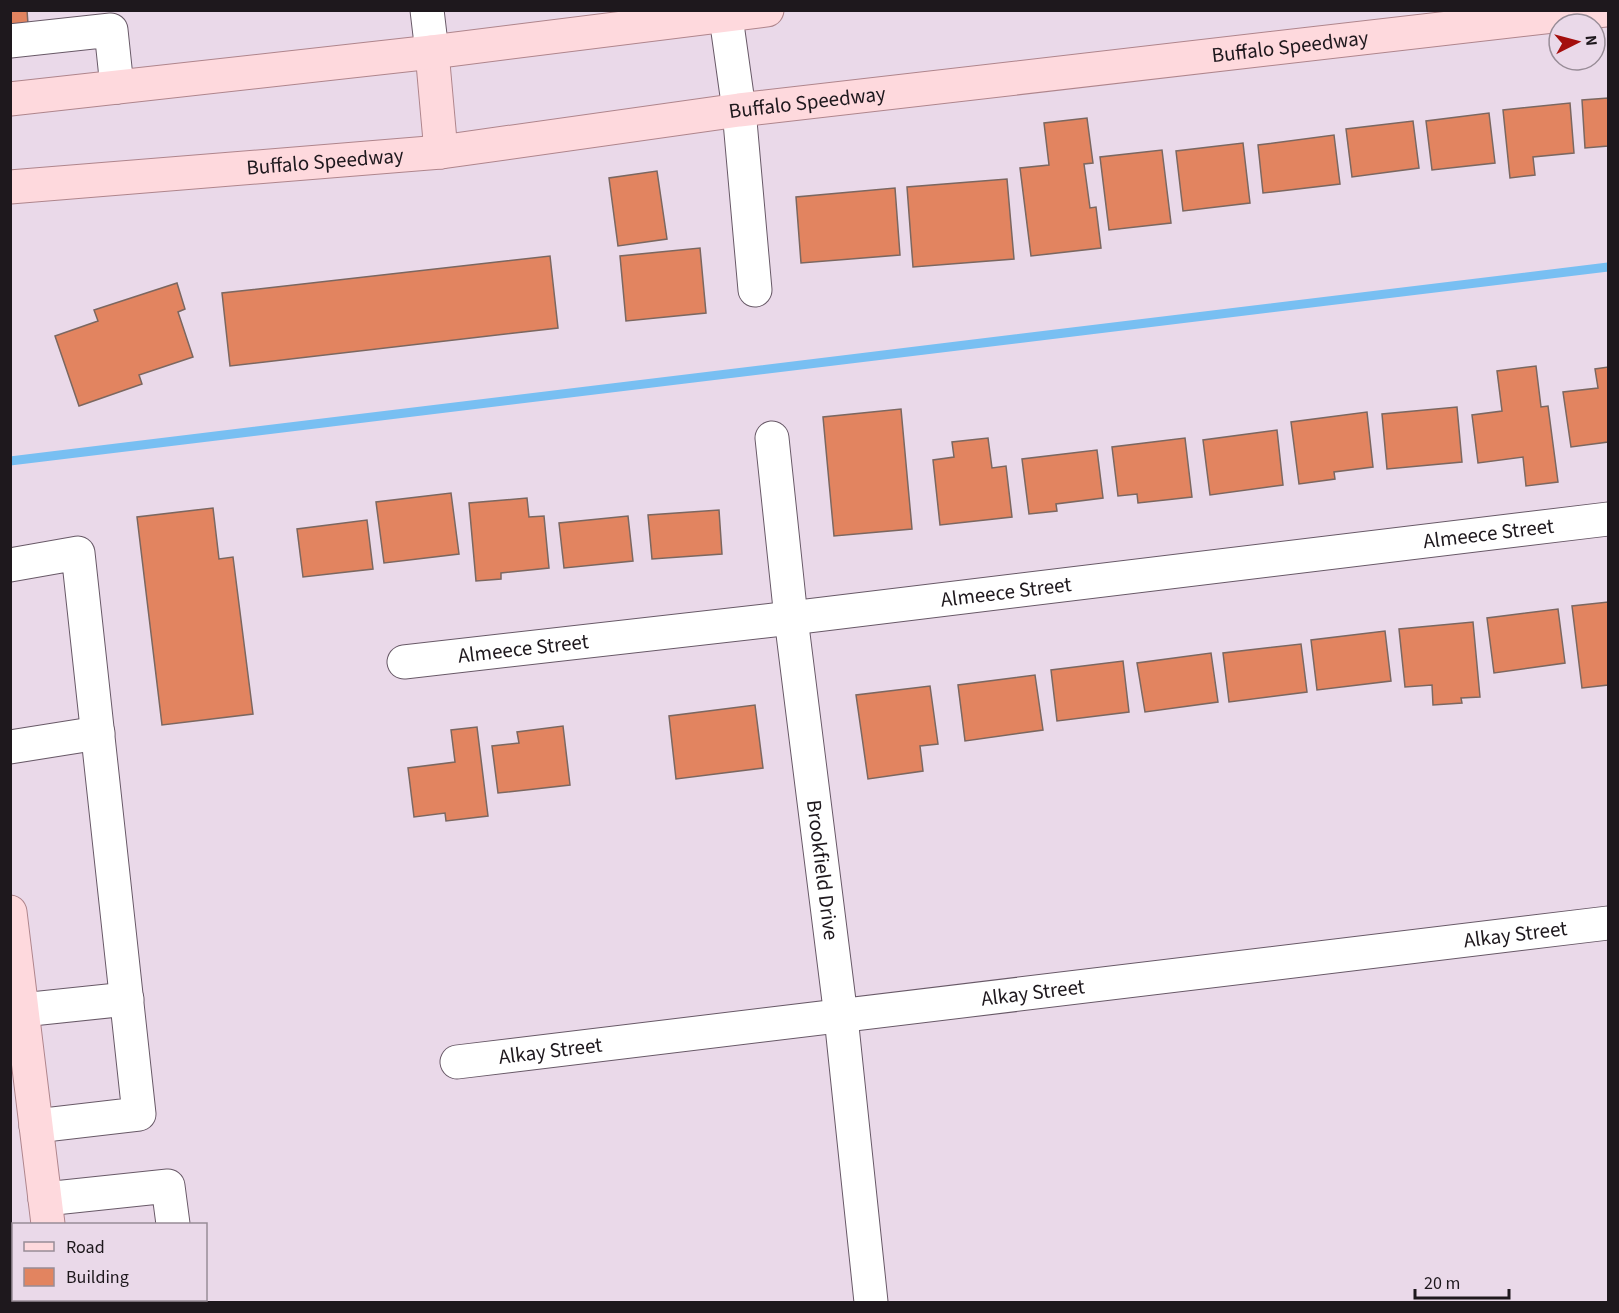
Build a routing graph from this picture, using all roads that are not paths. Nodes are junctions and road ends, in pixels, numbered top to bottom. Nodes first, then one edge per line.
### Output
1 (427, 10) edge
2 (766, 10) edge
3 (1605, 10) edge
4 (725, 13) edge
5 (65, 23) edge
6 (10, 41) edge
7 (432, 52) junction
8 (117, 87) junction
9 (10, 99) edge
10 (739, 110) junction
11 (441, 152) junction
12 (10, 187) edge
13 (755, 290) dead end
14 (772, 438) dead end
15 (1608, 519) edge
16 (10, 565) edge
17 (791, 618) junction
18 (404, 662) dead end
19 (98, 733) junction
20 (10, 747) edge
21 (10, 912) edge
22 (1608, 923) edge
23 (127, 999) junction
24 (22, 1010) junction
25 (841, 1017) junction
26 (457, 1062) dead end
27 (36, 1126) junction
28 (46, 1212) edge
29 (173, 1223) edge
30 (872, 1302) edge

1 - 7 street
2 - 4 main road
3 - 10 main road, Buffalo Speedway
4 - 7 main road
4 - 10 street
5 - 6 street
5 - 8 street
7 - 8 main road
7 - 11 main road
8 - 9 main road
10 - 11 main road, Buffalo Speedway
10 - 13 street
11 - 12 main road, Buffalo Speedway
14 - 17 street, Brookfield Drive
15 - 17 street, Almeece Street
16 - 19 street
17 - 18 street, Almeece Street
17 - 25 street, Brookfield Drive
19 - 20 street
19 - 23 street
21 - 24 main road
22 - 25 street, Alkay Street
23 - 24 street
23 - 27 street
24 - 27 main road
25 - 26 street, Alkay Street
25 - 30 street, Brookfield Drive
27 - 28 main road
28 - 29 street

